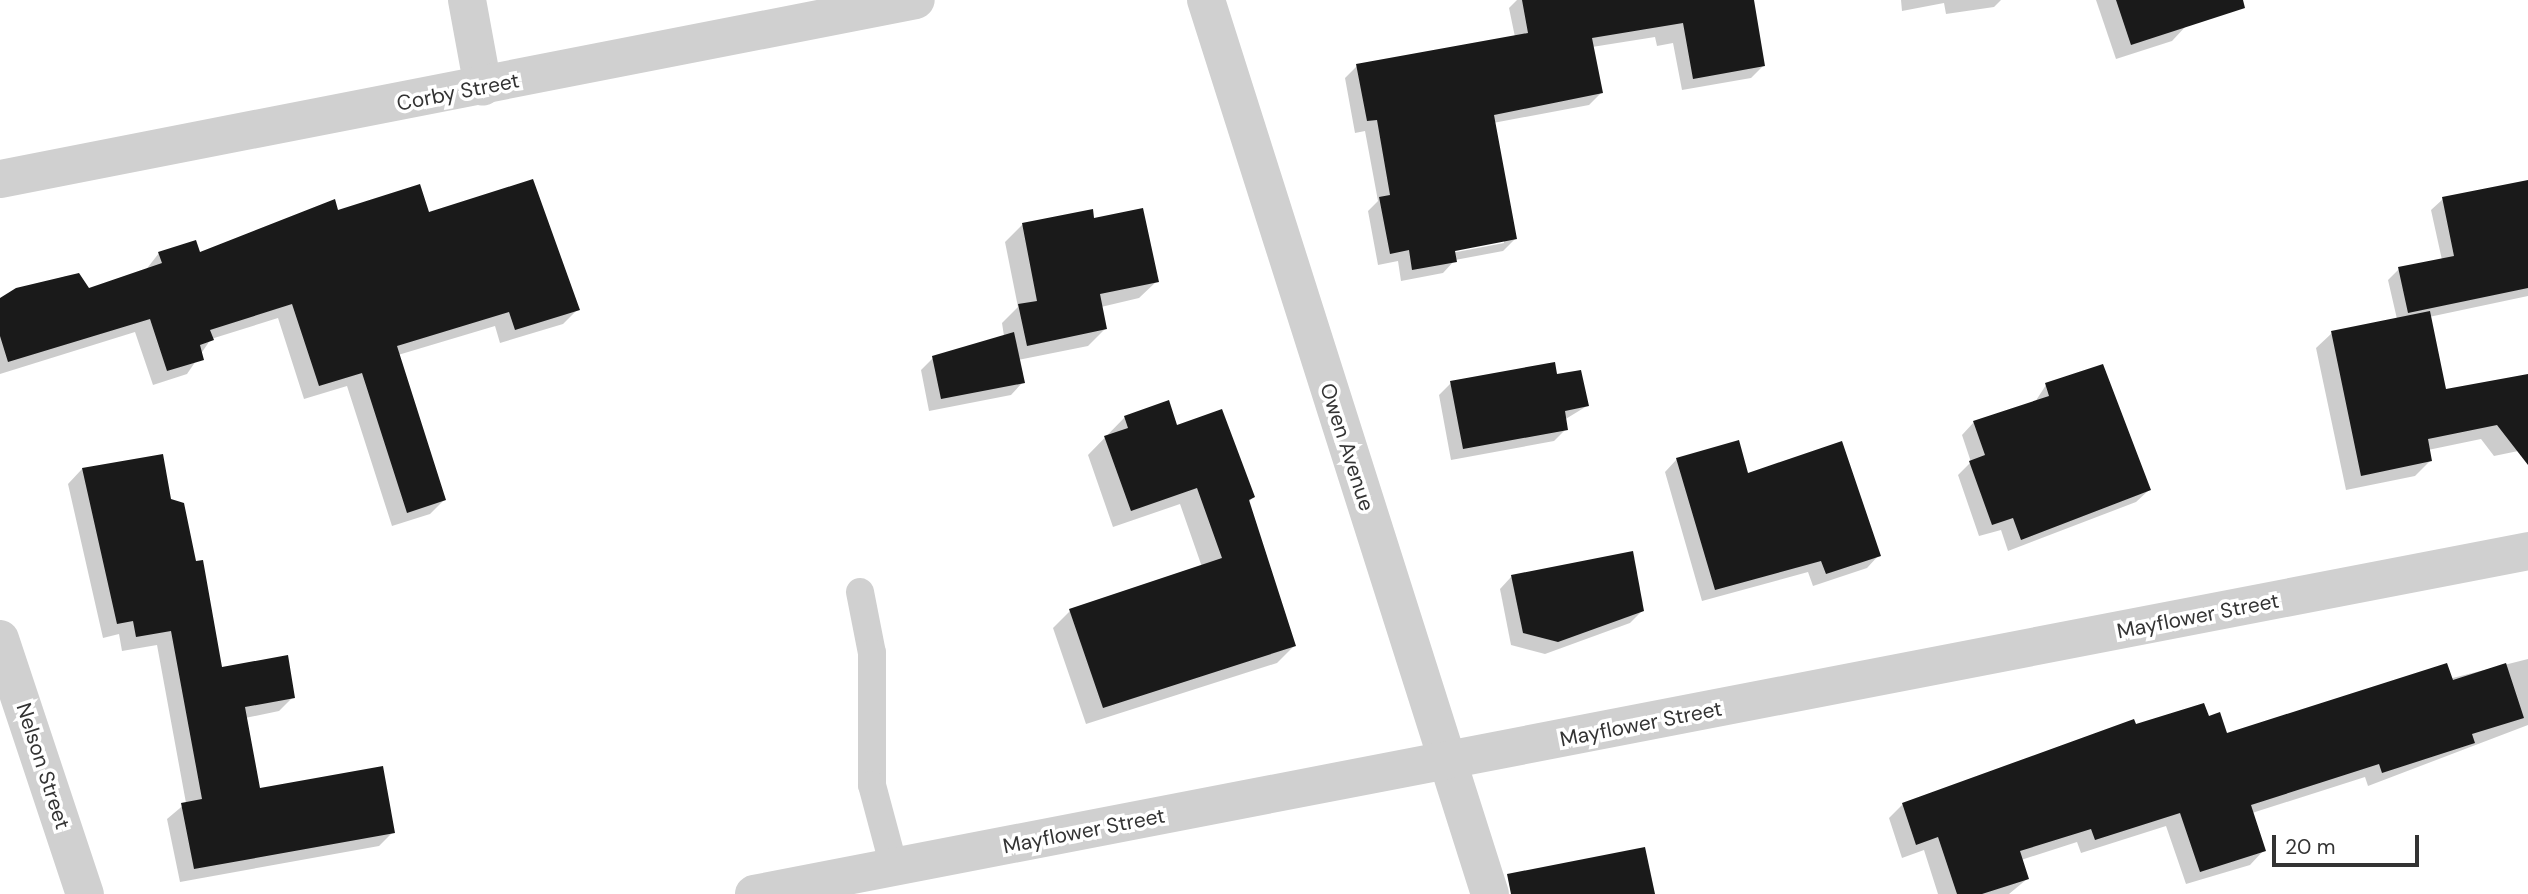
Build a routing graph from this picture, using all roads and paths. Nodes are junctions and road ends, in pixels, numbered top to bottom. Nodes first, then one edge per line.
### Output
1 (467, 0) edge
2 (916, 0) edge
3 (1206, 0) edge
4 (483, 87) junction
5 (0, 179) edge
6 (2528, 551) edge
7 (860, 593) dead end
8 (0, 639) edge
9 (1446, 761) junction
10 (894, 867) junction
11 (85, 894) edge
12 (754, 894) edge
13 (1490, 894) edge

1 - 4 street
2 - 4 street, Corby Street
3 - 9 street, Owen Avenue
4 - 5 street, Corby Street
6 - 9 street, Mayflower Street
7 - 10 lane
8 - 11 street, Nelson Street
9 - 10 street, Mayflower Street
9 - 13 street, Owen Avenue
10 - 12 street, Mayflower Street

